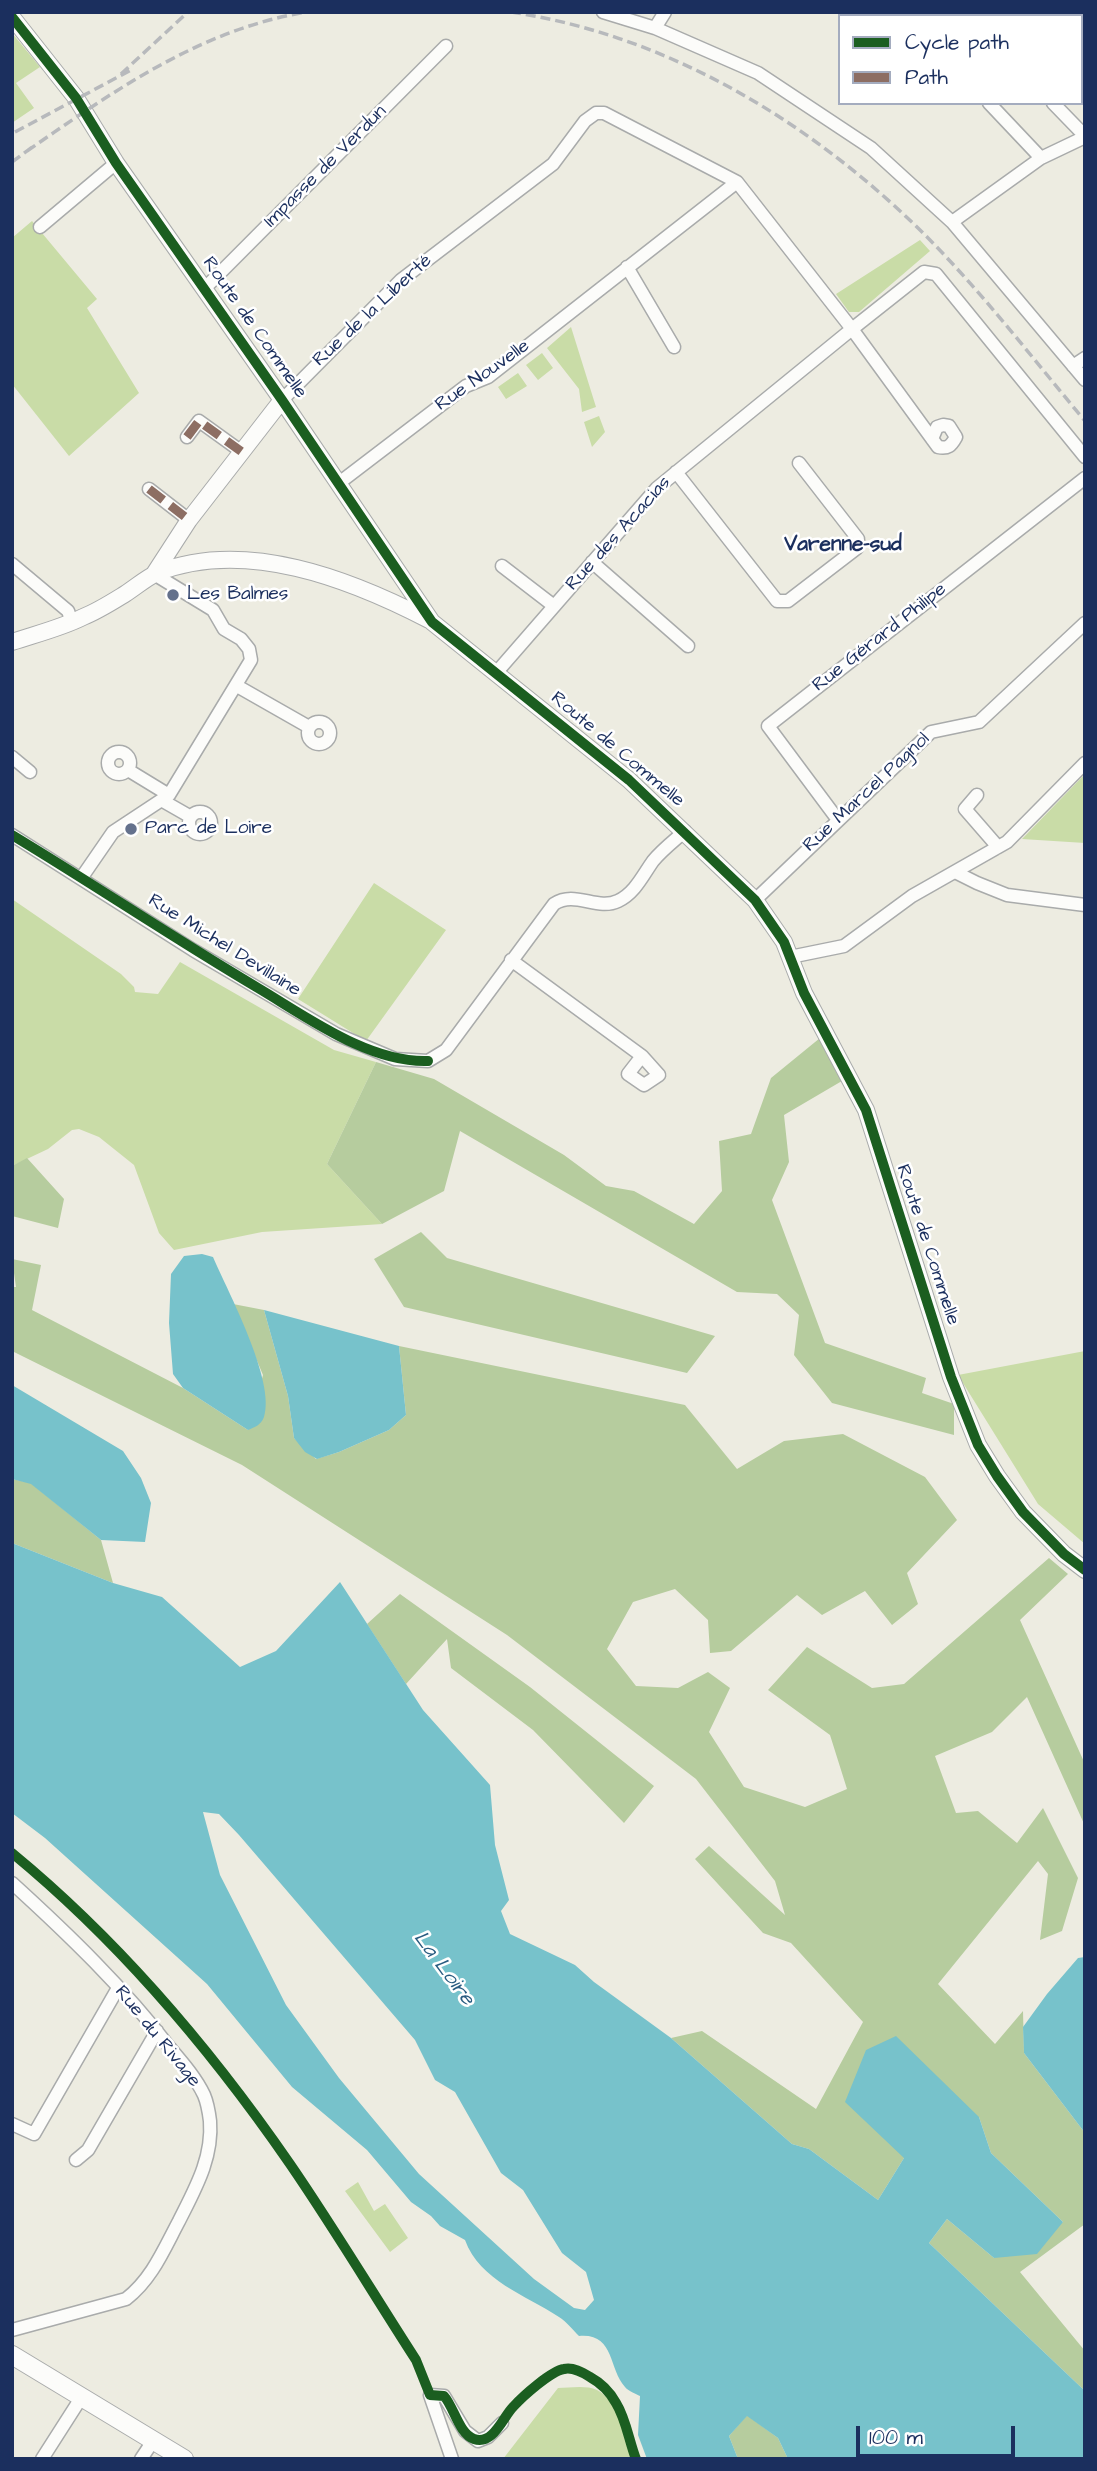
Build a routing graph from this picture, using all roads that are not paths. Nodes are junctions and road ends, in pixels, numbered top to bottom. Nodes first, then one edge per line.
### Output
1 (603, 12) edge
2 (665, 12) edge
3 (12, 18) edge
4 (655, 28) junction
5 (446, 46) dead end
6 (991, 105) edge
7 (1055, 105) edge
8 (1085, 136) edge
9 (1041, 158) junction
10 (116, 163) junction
11 (737, 182) junction
12 (953, 222) junction
13 (40, 227) dead end
14 (626, 267) junction
15 (205, 288) junction
16 (852, 329) junction
17 (674, 347) dead end
18 (1085, 358) edge
19 (1073, 366) junction
20 (1085, 380) edge
21 (282, 400) junction
22 (187, 437) dead end
23 (932, 439) dead end
24 (242, 452) junction
25 (1085, 457) edge
26 (799, 463) dead end
27 (676, 472) junction
28 (1085, 478) edge
29 (339, 483) junction
30 (149, 489) dead end
31 (189, 520) junction
32 (592, 562) junction
33 (12, 565) edge
34 (502, 566) dead end
35 (155, 574) junction
36 (554, 606) junction
37 (72, 622) junction
38 (432, 622) junction
39 (1085, 623) edge
40 (12, 642) edge
41 (688, 646) dead end
42 (496, 673) junction
43 (237, 686) junction
44 (309, 727) dead end
45 (12, 757) edge
46 (1085, 763) edge
47 (128, 770) dead end
48 (30, 772) dead end
49 (977, 795) dead end
50 (166, 798) junction
51 (191, 817) dead end
52 (838, 820) junction
53 (685, 831) junction
54 (12, 835) edge
55 (998, 847) junction
56 (955, 872) junction
57 (82, 877) junction
58 (755, 900) junction
59 (1085, 905) edge
60 (790, 957) junction
61 (511, 960) junction
62 (642, 1056) dead end
63 (1085, 1570) edge
64 (12, 1883) edge
65 (118, 1988) junction
66 (157, 2031) junction
67 (12, 2124) edge
68 (76, 2160) dead end
69 (12, 2330) edge
70 (12, 2355) edge
71 (81, 2398) junction
72 (502, 2423) dead end
73 (153, 2441) junction
74 (42, 2459) edge
75 (141, 2459) edge
76 (184, 2459) edge
77 (452, 2459) edge

1 - 4 street
2 - 4 street
3 - 10 street, Route de Commelle
4 - 12 street
5 - 15 street, Impasse de Verdun
6 - 9 street
7 - 8 street
8 - 9 street
9 - 12 street
10 - 13 street
10 - 15 street, Route de Commelle
11 - 14 street, Rue Nouvelle
11 - 16 street
11 - 21 street, Rue de la Liberté
12 - 19 street
14 - 17 street
14 - 29 street, Rue Nouvelle
15 - 21 street, Route de Commelle
16 - 23 street
16 - 25 street, Rue des Acacias
16 - 27 street, Rue des Acacias
18 - 19 street
19 - 20 street
21 - 24 street, Rue de la Liberté
21 - 29 street, Route de Commelle
22 - 24 street
24 - 31 street, Rue de la Liberté
26 - 27 street
27 - 32 street, Rue des Acacias
28 - 52 street, Rue Gérard Philipe
29 - 38 street, Route de Commelle
30 - 31 street
31 - 35 street, Rue de la Liberté
32 - 36 street, Rue des Acacias
32 - 41 street
33 - 37 street
34 - 36 street
35 - 37 street
35 - 38 street
35 - 43 street
36 - 42 street, Rue des Acacias
37 - 40 street
38 - 42 street, Route de Commelle
39 - 52 street, Rue Marcel Pagnol
42 - 53 street, Route de Commelle
43 - 44 street
43 - 50 street
45 - 48 street
46 - 55 street
47 - 50 street
49 - 55 street
50 - 51 street
50 - 57 street
52 - 58 street, Rue Marcel Pagnol
53 - 58 street, Route de Commelle
53 - 61 street, Rue Michel Devillaine
54 - 57 street, Rue Michel Devillaine
55 - 56 street
56 - 59 street
56 - 60 street
57 - 61 street, Rue Michel Devillaine
58 - 60 street, Route de Commelle
60 - 63 street, Route de Commelle
61 - 62 street
64 - 65 street, Rue du Rivage
65 - 66 street, Rue du Rivage
65 - 67 street
66 - 68 street
66 - 69 street, Rue du Rivage
70 - 71 main road
71 - 73 main road
71 - 74 street
72 - 77 street
73 - 75 street
73 - 76 main road

